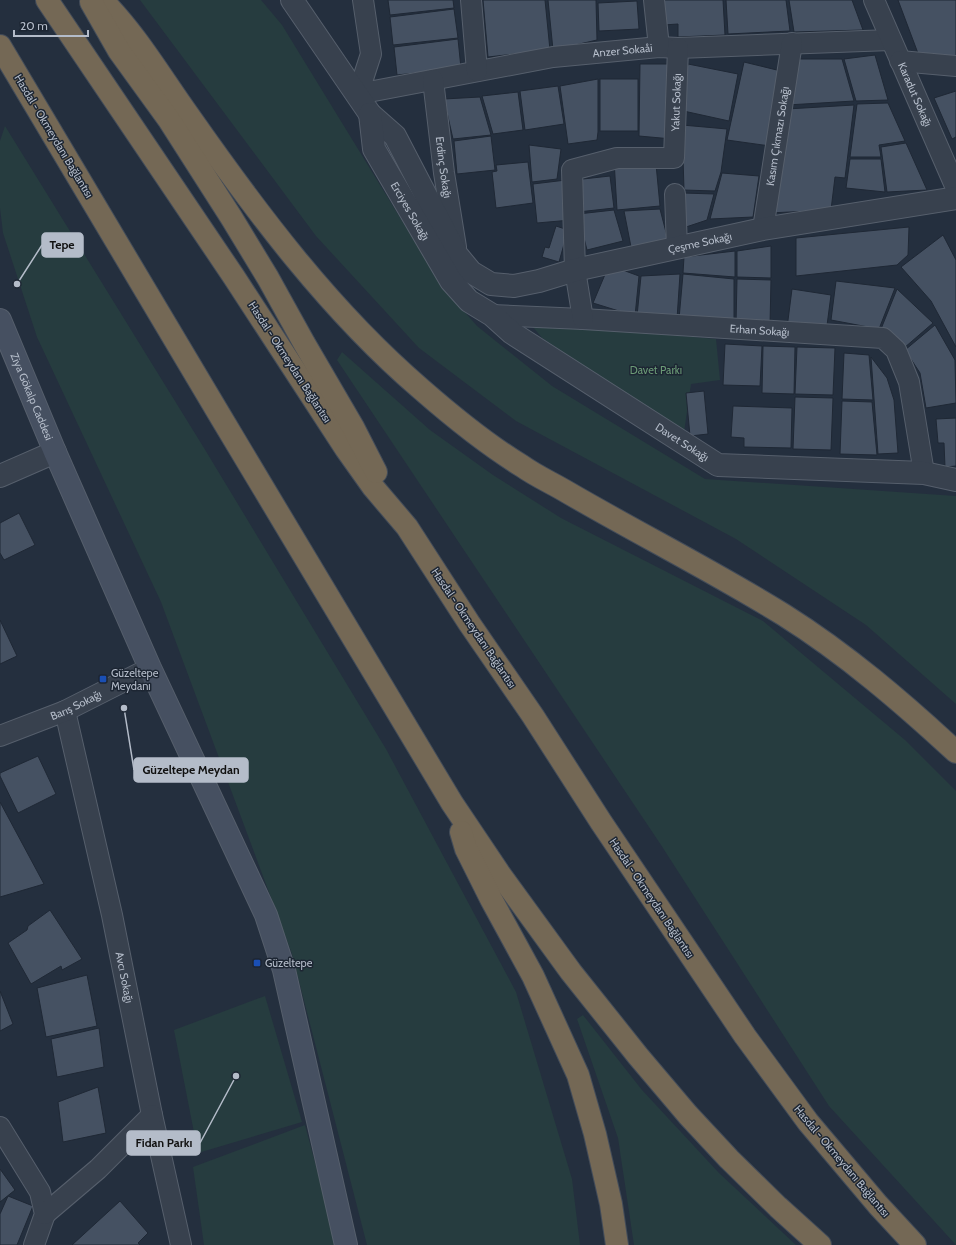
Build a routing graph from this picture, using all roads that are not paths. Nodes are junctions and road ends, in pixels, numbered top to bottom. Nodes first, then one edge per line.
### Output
1 (47, 0) edge
2 (89, 0) edge
3 (102, 0) edge
4 (292, 0) edge
5 (363, 0) edge
6 (471, 0) edge
7 (654, 0) edge
8 (874, 0) edge
9 (891, 40) junction
10 (792, 43) junction
11 (0, 46) edge
12 (668, 47) junction
13 (900, 60) junction
14 (956, 66) edge
15 (477, 71) junction
16 (434, 80) junction
17 (358, 94) junction
18 (370, 114) junction
19 (956, 188) edge
20 (675, 194) dead end
21 (956, 198) edge
22 (763, 229) junction
23 (677, 248) junction
24 (457, 255) junction
25 (575, 270) junction
26 (469, 301) joint
27 (492, 316) junction
28 (583, 319) junction
29 (0, 320) edge
30 (55, 452) junction
31 (924, 473) junction
32 (0, 476) edge
33 (956, 480) edge
34 (407, 527) junction
35 (150, 668) junction
36 (65, 711) junction
37 (0, 736) edge
38 (956, 752) edge
39 (452, 804) junction
40 (152, 1115) junction
41 (0, 1126) edge
42 (45, 1214) junction
43 (34, 1245) edge
44 (181, 1245) edge
45 (346, 1245) edge
46 (617, 1245) edge
47 (820, 1245) edge
48 (915, 1245) edge

1 - 34 highway, Hasdal - Okmeydanı Bağlantısı
2 - 34 highway
3 - 38 highway
4 - 17 street, Erciyes Sokağı
5 - 17 street
6 - 15 street
7 - 12 street, Yakut Sokağı
8 - 9 street, Karadut Sokağı
9 - 10 street, Anzer Sokaåi
9 - 13 street, Karadut Sokağı
10 - 12 street, Anzer Sokaåi
10 - 22 street, Kasım Çıkmazı Sokağı
11 - 39 highway, Hasdal - Okmeydanı Bağlantısı
12 - 15 street, Anzer Sokaåi
12 - 25 street, Yakut Sokağı
13 - 14 street
13 - 19 street, Karadut Sokağı
15 - 16 street, Anzer Sokaåi
16 - 17 street, Anzer Sokaåi
16 - 24 street, Erdinç Sokağı
17 - 18 street, Erciyes Sokağı
18 - 24 street, Erciyes Sokağı
18 - 26 street, Erciyes Sokağı
20 - 23 street
21 - 22 street, Çeşme Sokağı
22 - 23 street, Çeşme Sokağı
23 - 25 street, Çeşme Sokağı
24 - 25 street, Çeşme Sokağı
25 - 28 street
26 - 27 street, Davet Sokağı
27 - 28 street, Erhan Sokağı
27 - 31 street, Davet Sokağı
28 - 31 street, Erhan Sokağı
29 - 30 main road, Ziya Gökalp Caddesi
30 - 32 street
30 - 35 main road, Ziya Gökalp Caddesi
31 - 33 street, Davet Sokağı
34 - 48 highway, Hasdal - Okmeydanı Bağlantısı
35 - 36 street, Barış Sokağı
35 - 45 main road, Ziya Gökalp Caddesi
36 - 37 street, Barış Sokağı
36 - 40 street, Avcı Sokağı
39 - 46 highway
39 - 47 highway, Hasdal - Okmeydanı Bağlantısı
40 - 42 street
40 - 44 street, Avcı Sokağı
41 - 42 street
42 - 43 street

